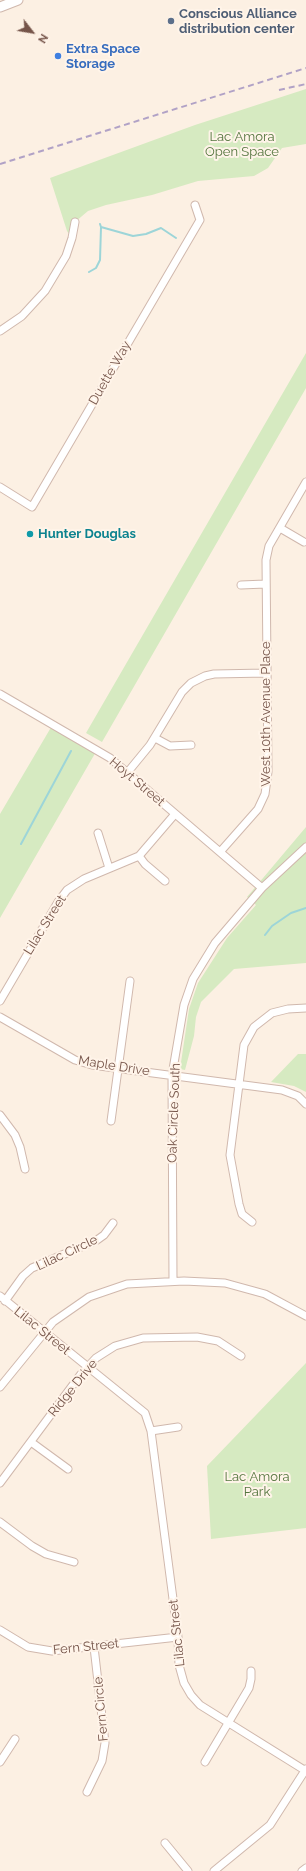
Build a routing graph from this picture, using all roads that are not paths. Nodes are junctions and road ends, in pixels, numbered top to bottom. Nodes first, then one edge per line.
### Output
1 (18, 0) edge
2 (0, 7) edge
3 (195, 204) dead end
4 (75, 222) dead end
5 (0, 331) edge
6 (306, 482) edge
7 (0, 487) edge
8 (280, 528) junction
9 (304, 542) dead end
10 (265, 584) junction
11 (241, 585) dead end
12 (266, 672) junction
13 (0, 694) edge
14 (155, 738) junction
15 (191, 745) dead end
16 (127, 773) junction
17 (176, 814) junction
18 (98, 832) dead end
19 (306, 847) edge
20 (220, 852) junction
21 (139, 856) junction
22 (108, 868) junction
23 (165, 881) dead end
24 (262, 888) junction
25 (130, 981) dead end
26 (0, 1001) edge
27 (306, 1008) edge
28 (0, 1017) edge
29 (119, 1068) junction
30 (172, 1075) junction
31 (238, 1084) junction
32 (306, 1104) edge
33 (0, 1115) edge
34 (111, 1121) dead end
35 (25, 1169) dead end
36 (252, 1222) dead end
37 (113, 1223) dead end
38 (173, 1281) junction
39 (3, 1298) edge
40 (306, 1316) edge
41 (45, 1332) junction
42 (240, 1356) dead end
43 (87, 1368) junction
44 (0, 1386) edge
45 (178, 1427) dead end
46 (151, 1431) junction
47 (31, 1442) junction
48 (68, 1469) dead end
49 (0, 1483) edge
50 (0, 1522) edge
51 (74, 1562) dead end
52 (0, 1630) edge
53 (178, 1637) junction
54 (94, 1647) junction
55 (251, 1672) dead end
56 (228, 1722) junction
57 (15, 1740) dead end
58 (0, 1762) edge
59 (205, 1762) dead end
60 (306, 1770) edge
61 (87, 1792) dead end
62 (165, 1843) dead end
63 (306, 1868) edge
64 (188, 1871) edge
65 (214, 1871) edge
66 (302, 1871) edge

1 - 2 street
3 - 7 street, Duette Way
4 - 5 street
6 - 8 street, West 10th Avenue Place
8 - 9 street
8 - 10 street, West 10th Avenue Place
10 - 11 street
10 - 12 street, West 10th Avenue Place
12 - 14 street
12 - 20 street, West 10th Avenue Place
13 - 16 street, Hoyt Street
14 - 15 street
14 - 16 street
16 - 17 street, Hoyt Street
17 - 20 street, Hoyt Street
17 - 21 street, Lilac Street
18 - 22 street
19 - 24 street, Oak Circle South
20 - 24 street, Hoyt Street
21 - 22 street, Lilac Street
21 - 23 street
22 - 26 street, Lilac Street
24 - 30 street, Oak Circle South
25 - 29 street
27 - 31 street
28 - 29 street, Maple Drive
29 - 30 street, Maple Drive
29 - 34 street
30 - 31 street, Maple Drive
30 - 38 street, Oak Circle South
31 - 32 street, Maple Drive
31 - 36 street
33 - 35 street
37 - 39 street, Lilac Circle
38 - 40 street
38 - 41 street
39 - 41 street, Lilac Street
41 - 43 street, Lilac Street
41 - 44 street
42 - 43 street, Ridge Drive
43 - 46 street, Lilac Street
43 - 47 street, Ridge Drive
45 - 46 street
46 - 53 street, Lilac Street
47 - 48 street
47 - 49 street, Ridge Drive
50 - 51 street
52 - 54 street, Fern Street
53 - 54 street, Fern Street
53 - 56 street, Lilac Street
54 - 61 street, Fern Circle
55 - 56 street
56 - 59 street
56 - 60 street, Lilac Street
57 - 58 street
60 - 65 street
62 - 64 street
63 - 66 street

